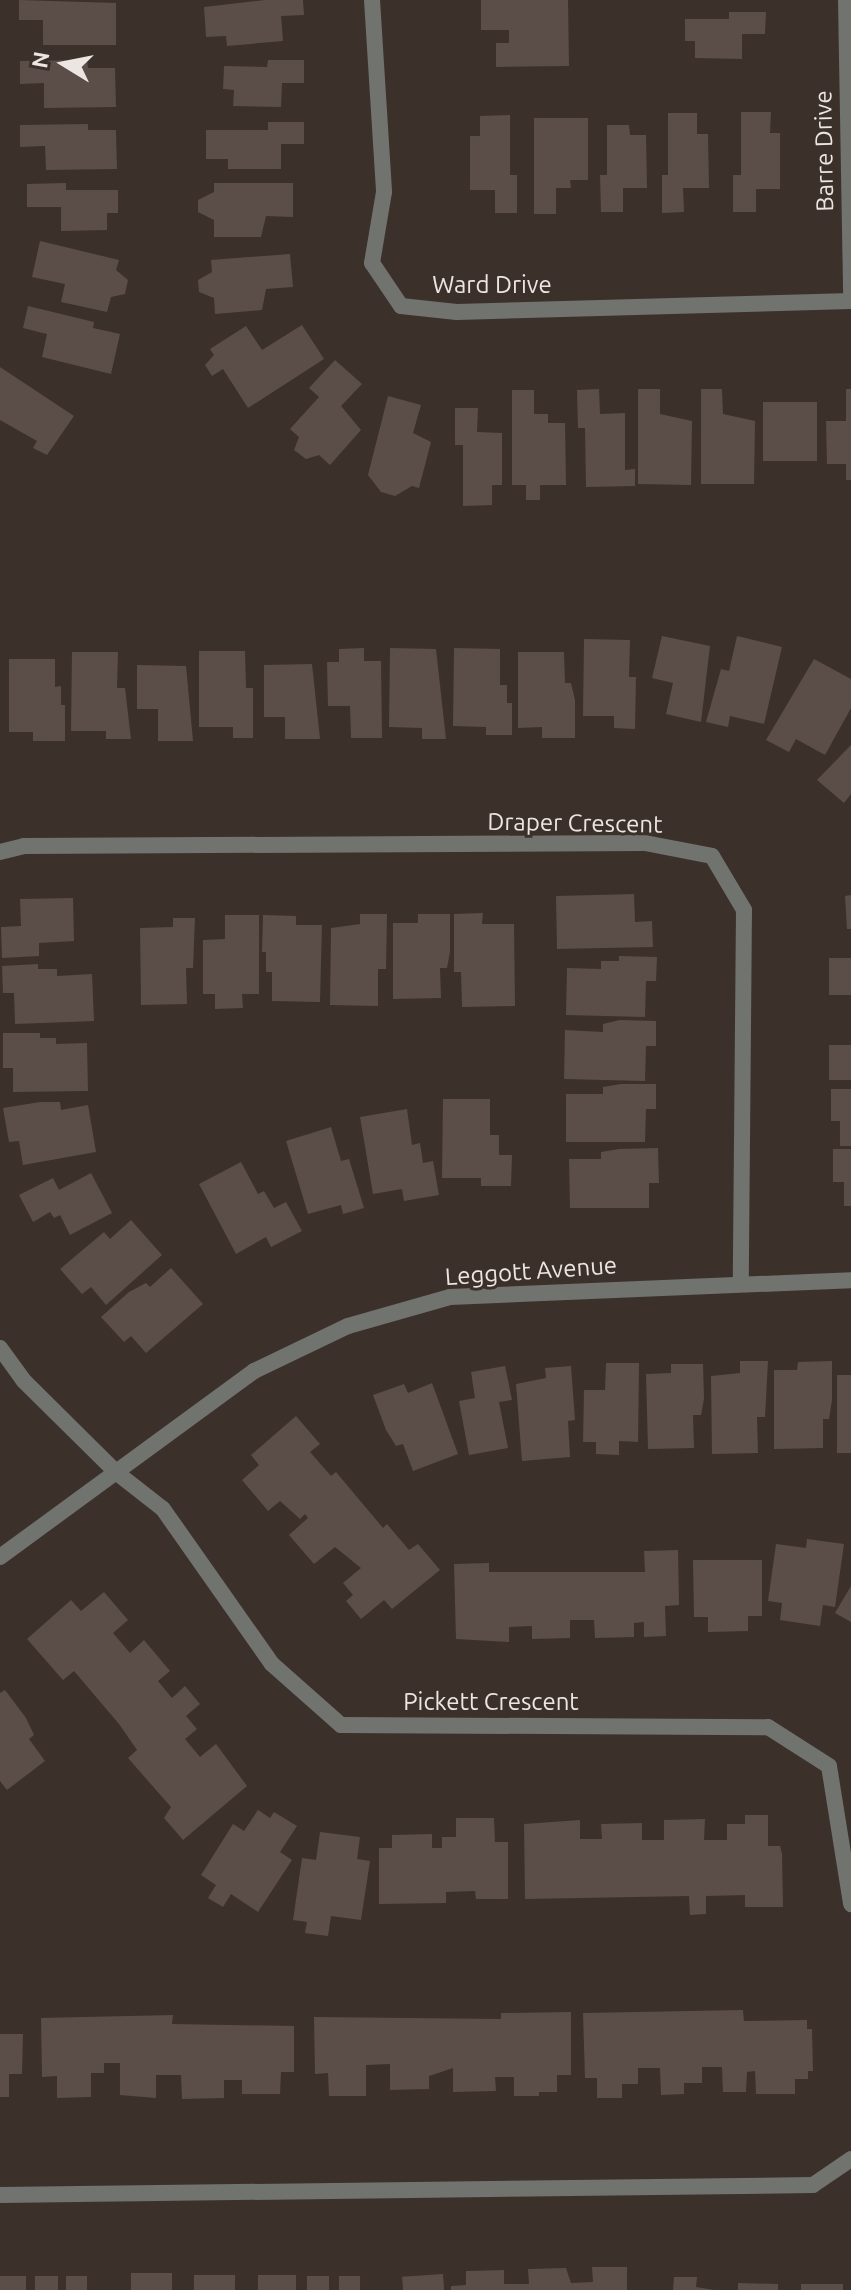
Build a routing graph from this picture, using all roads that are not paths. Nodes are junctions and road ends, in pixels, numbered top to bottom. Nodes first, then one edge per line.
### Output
1 (372, 0) edge
2 (846, 0) edge
3 (851, 301) edge
4 (0, 852) edge
5 (851, 1280) edge
6 (741, 1284) junction
7 (0, 1348) edge
8 (117, 1473) junction
9 (0, 1557) edge
10 (851, 1904) edge
11 (851, 2159) edge
12 (0, 2195) edge

1 - 3 street, Ward Drive
2 - 3 street, Barre Drive
4 - 6 street, Draper Crescent
5 - 6 street, Leggott Avenue
6 - 8 street, Leggott Avenue
7 - 8 street
8 - 9 street, Leggott Avenue
8 - 10 street, Pickett Crescent
11 - 12 street

